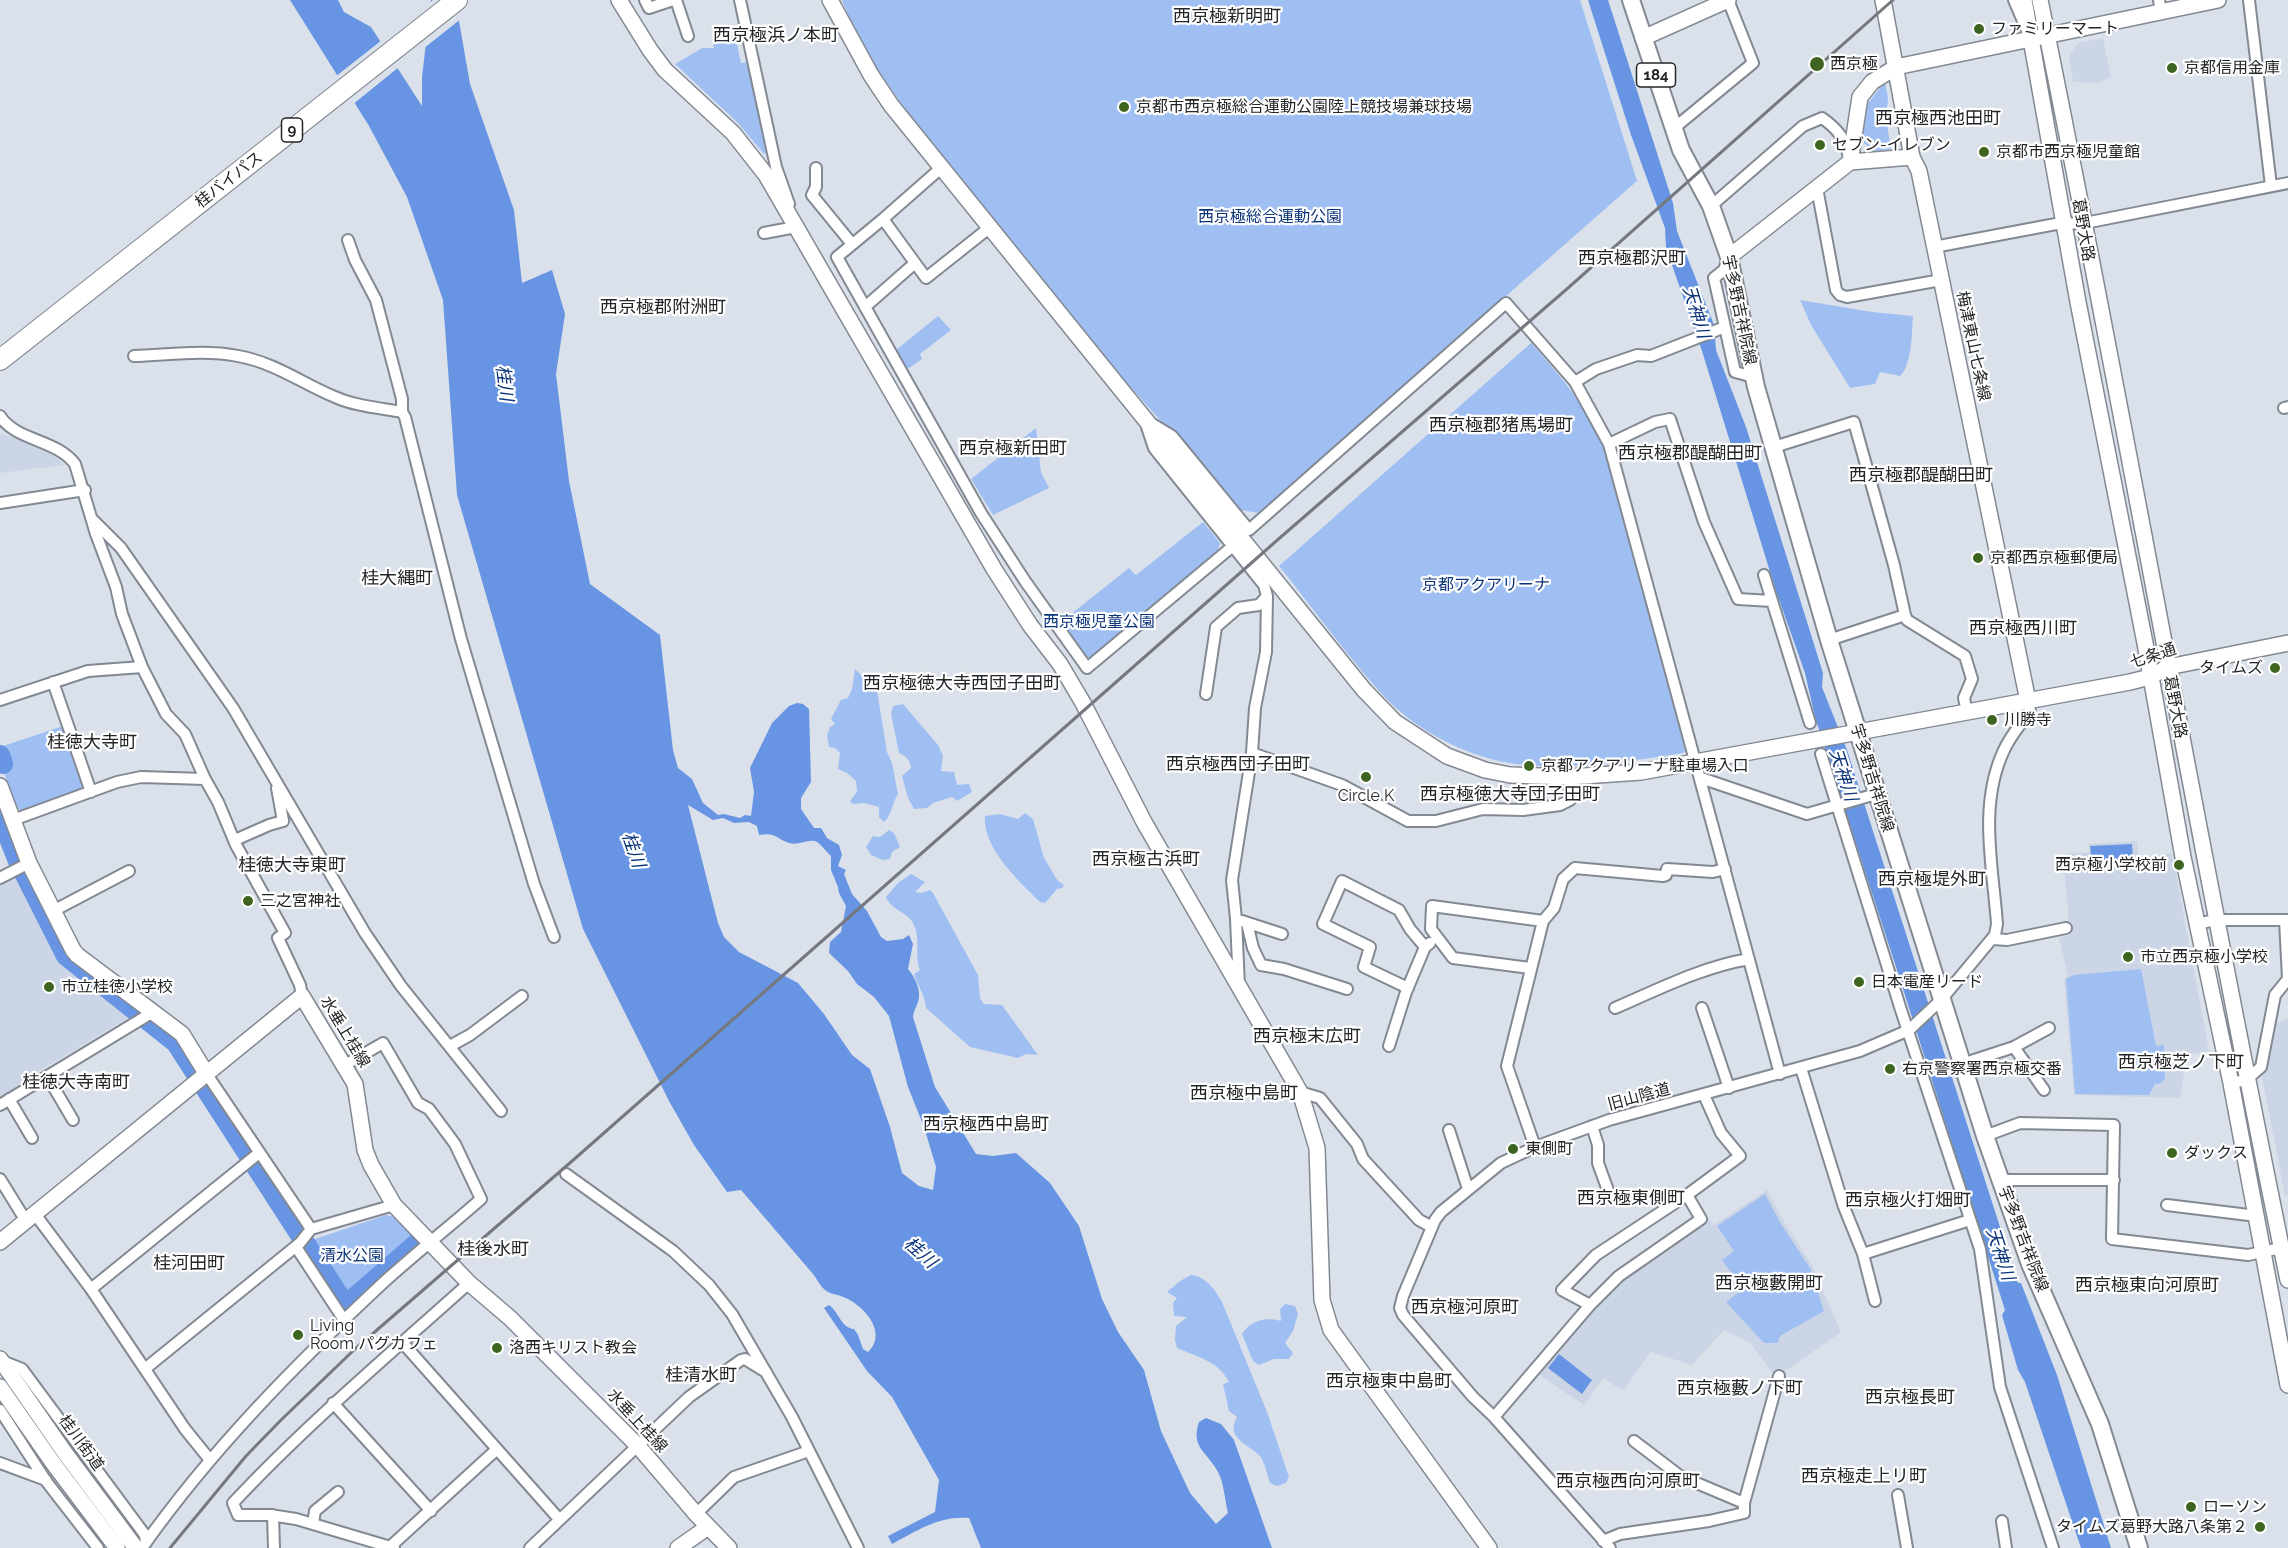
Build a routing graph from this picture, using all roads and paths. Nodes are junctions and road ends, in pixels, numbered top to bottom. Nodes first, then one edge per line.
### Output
1 (457, 0) edge
2 (619, 0) edge
3 (645, 0) edge
4 (674, 0) edge
5 (740, 0) edge
6 (830, 0) edge
7 (1631, 0) edge
8 (1728, 0) edge
9 (1883, 0) edge
10 (2014, 0) edge
11 (2024, 0) edge
12 (2218, 0) edge
13 (2249, 0) edge
14 (2042, 2) edge
15 (2160, 6) edge
16 (688, 36) dead end
17 (1643, 38) junction
18 (2039, 38) junction
19 (1896, 67) junction
20 (1673, 129) junction
21 (1912, 158) junction
22 (1850, 162) junction
23 (816, 168) dead end
24 (941, 168) junction
25 (2288, 183) edge
26 (2271, 186) junction
27 (1816, 188) junction
28 (1711, 206) junction
29 (883, 219) junction
30 (2085, 223) junction
31 (2064, 224) junction
32 (796, 227) junction
33 (989, 228) junction
34 (764, 233) dead end
35 (348, 240) dead end
36 (852, 244) junction
37 (1934, 247) junction
38 (1729, 257) junction
39 (915, 263) junction
40 (1941, 280) junction
41 (865, 307) junction
42 (1722, 329) junction
43 (134, 356) dead end
44 (0, 360) edge
45 (1754, 377) junction
46 (1575, 382) junction
47 (402, 412) junction
48 (0, 416) edge
49 (1144, 419) junction
50 (2125, 433) junction
51 (2105, 436) junction
52 (1610, 444) junction
53 (1773, 447) junction
54 (85, 490) junction
55 (0, 502) edge
56 (94, 521) junction
57 (1233, 546) junction
58 (1764, 575) dead end
59 (1267, 596) junction
60 (1772, 601) junction
61 (1905, 615) junction
62 (1829, 640) junction
63 (2288, 643) edge
64 (142, 667) junction
65 (2168, 667) junction
66 (2150, 677) junction
67 (53, 682) junction
68 (1206, 694) dead end
69 (0, 700) edge
70 (2028, 701) junction
71 (1967, 712) junction
72 (1810, 723) dead end
73 (1852, 733) junction
74 (1819, 747) junction
75 (1252, 753) junction
76 (1697, 762) junction
77 (1569, 777) junction
78 (1701, 778) junction
79 (205, 779) junction
80 (278, 785) junction
81 (0, 786) edge
82 (91, 792) junction
83 (1871, 796) junction
84 (1839, 806) junction
85 (13, 820) junction
86 (235, 840) junction
87 (24, 866) junction
88 (1725, 870) junction
89 (129, 871) dead end
90 (0, 878) edge
91 (53, 911) junction
92 (1236, 919) junction
93 (2215, 920) junction
94 (2287, 920) edge
95 (1543, 921) junction
96 (1247, 923) junction
97 (2197, 924) junction
98 (2066, 928) dead end
99 (1282, 934) dead end
100 (554, 937) dead end
101 (1437, 937) junction
102 (1993, 939) junction
103 (1425, 947) junction
104 (1749, 959) junction
105 (1530, 969) junction
106 (2288, 979) edge
107 (1239, 986) junction
108 (1408, 988) junction
109 (1347, 989) dead end
110 (302, 996) junction
111 (522, 996) dead end
112 (1938, 1003) junction
113 (1615, 1008) dead end
114 (1702, 1008) dead end
115 (147, 1015) junction
116 (2049, 1028) dead end
117 (1910, 1029) junction
118 (450, 1046) junction
119 (1389, 1046) dead end
120 (2014, 1047) junction
121 (1962, 1064) junction
122 (345, 1065) junction
123 (1801, 1068) junction
124 (1780, 1074) junction
125 (47, 1076) junction
126 (202, 1078) junction
127 (2239, 1082) junction
128 (1729, 1088) junction
129 (2044, 1090) dead end
130 (1300, 1092) junction
131 (1704, 1095) junction
132 (5, 1102) edge
133 (501, 1111) dead end
134 (73, 1120) dead end
135 (1592, 1126) junction
136 (1449, 1130) dead end
137 (1985, 1136) junction
138 (32, 1138) dead end
139 (1535, 1147) junction
140 (254, 1157) junction
141 (566, 1174) dead end
142 (0, 1179) edge
143 (2001, 1180) junction
144 (2114, 1180) junction
145 (1468, 1189) junction
146 (1610, 1196) dead end
147 (1687, 1196) junction
148 (394, 1205) junction
149 (2168, 1205) dead end
150 (2257, 1216) junction
151 (30, 1218) junction
152 (1970, 1220) junction
153 (1432, 1227) junction
154 (303, 1238) junction
155 (0, 1242) edge
156 (430, 1244) junction
157 (2282, 1248) junction
158 (2264, 1252) junction
159 (1863, 1254) junction
160 (2288, 1280) edge
161 (469, 1283) junction
162 (91, 1289) junction
163 (1875, 1301) dead end
164 (1590, 1305) junction
165 (344, 1320) junction
166 (402, 1342) junction
167 (1, 1360) edge
168 (146, 1368) junction
169 (766, 1372) junction
170 (1779, 1376) dead end
171 (2288, 1385) edge
172 (0, 1387) edge
173 (333, 1403) junction
174 (0, 1410) edge
175 (1494, 1417) junction
176 (1634, 1441) dead end
177 (638, 1446) junction
178 (496, 1450) junction
179 (809, 1451) junction
180 (210, 1460) junction
181 (0, 1463) edge
182 (46, 1481) junction
183 (338, 1491) dead end
184 (1898, 1495) dead end
185 (1744, 1503) junction
186 (431, 1511) junction
187 (696, 1514) junction
188 (273, 1515) junction
189 (559, 1519) junction
190 (2002, 1521) dead end
191 (313, 1523) junction
192 (708, 1527) junction
193 (1607, 1545) edge
194 (141, 1546) edge
195 (393, 1547) edge
196 (98, 1548) edge
197 (117, 1548) edge
198 (274, 1548) edge
199 (530, 1548) edge
200 (678, 1548) edge
201 (729, 1548) edge
202 (858, 1548) edge
203 (1489, 1548) edge
204 (1907, 1548) edge
205 (2006, 1548) edge
206 (2053, 1548) edge
207 (2139, 1548) edge

1 - 44 highway, 桂バイパス / 9
2 - 32 street
3 - 4 street
4 - 16 street
5 - 32 street
6 - 24 street, 七条通
7 - 17 main road, 宇多野吉祥院線 / 184
8 - 17 street
8 - 20 street
9 - 19 street, 梅津東山七条線
10 - 18 street
11 - 18 street, 葛野大路
12 - 15 street
13 - 26 street
14 - 18 street, 葛野大路
15 - 18 street
17 - 20 main road, 宇多野吉祥院線 / 184
18 - 19 street
18 - 30 street, 葛野大路
18 - 31 street, 葛野大路
19 - 21 street, 梅津東山七条線
19 - 22 street
20 - 28 main road, 宇多野吉祥院線 / 184
21 - 22 street
21 - 37 street, 梅津東山七条線
22 - 27 street
22 - 28 street
23 - 36 street
24 - 29 street
24 - 33 street, 七条通
25 - 26 street
26 - 30 street
27 - 38 street
27 - 40 street
28 - 38 main road, 宇多野吉祥院線 / 184
29 - 36 street
29 - 39 street
30 - 31 street
30 - 50 street, 葛野大路
31 - 37 street
31 - 51 street, 葛野大路
32 - 34 street
32 - 107 street
33 - 39 street
33 - 49 street, 七条通
35 - 47 street
36 - 41 street
37 - 40 street, 梅津東山七条線
38 - 42 street
38 - 45 main road, 宇多野吉祥院線 / 184
39 - 41 street
40 - 70 street, 梅津東山七条線
41 - 57 street
42 - 45 street
42 - 46 street
43 - 47 street
45 - 53 main road, 宇多野吉祥院線 / 184
46 - 49 street
46 - 52 street
47 - 100 street
48 - 54 street
49 - 57 street
49 - 77 street, 七条通
50 - 51 street
50 - 65 street, 葛野大路
51 - 66 street, 葛野大路
52 - 60 street
52 - 76 street
53 - 61 street
53 - 62 main road, 宇多野吉祥院線 / 184
54 - 55 street
54 - 56 street
56 - 64 street
56 - 80 street
57 - 59 street
58 - 60 street
59 - 68 street
59 - 75 street
60 - 72 street
61 - 62 street
61 - 71 street
62 - 73 main road, 宇多野吉祥院線 / 184
63 - 65 street, 七条通
64 - 67 street
64 - 79 street
65 - 66 street, 七条通
65 - 93 street, 葛野大路
66 - 70 street, 七条通
66 - 97 street, 葛野大路
67 - 69 street
67 - 82 street
70 - 71 street, 七条通
70 - 102 street
71 - 73 street, 七条通
73 - 74 street, 七条通
73 - 83 main road, 宇多野吉祥院線 / 184
74 - 76 street, 七条通
74 - 84 street
75 - 77 street
75 - 92 street
76 - 77 street, 七条通
76 - 78 street
78 - 84 street
78 - 88 street
79 - 82 street
79 - 86 street
80 - 86 street
80 - 118 street
81 - 85 street
82 - 85 street
83 - 84 street
83 - 112 main road, 宇多野吉祥院線 / 184
84 - 117 street
85 - 87 street
86 - 110 street
87 - 90 street
87 - 91 street
88 - 95 street
88 - 104 street
89 - 91 street
91 - 115 street
92 - 96 street
92 - 107 street
93 - 94 street
93 - 97 street
93 - 127 street, 葛野大路
94 - 106 street
95 - 101 street
95 - 105 street
96 - 99 street
96 - 109 street
97 - 127 street, 葛野大路
98 - 102 street
101 - 103 street
101 - 105 street
102 - 112 street, 旧山陰道
103 - 108 street
103 - 108 street
104 - 113 street
104 - 124 street
105 - 139 street
106 - 127 street
107 - 130 street
108 - 119 street
110 - 122 street, 水垂上桂線
110 - 126 street, 水垂上桂線
111 - 118 street
112 - 117 street, 旧山陰道
112 - 121 main road, 宇多野吉祥院線 / 184
114 - 128 street
115 - 125 street
115 - 126 street
116 - 120 street
117 - 123 street, 旧山陰道
117 - 152 street
118 - 133 street
120 - 121 street
120 - 129 street
121 - 137 main road, 宇多野吉祥院線 / 184
122 - 148 street, 水垂上桂線
122 - 156 street
123 - 124 street, 旧山陰道
123 - 159 street
124 - 128 street, 旧山陰道
125 - 132 street
125 - 134 street
126 - 140 street
126 - 151 street, 水垂上桂線
127 - 150 street, 葛野大路
127 - 157 street, 葛野大路
128 - 131 street, 旧山陰道
130 - 153 street
130 - 203 street
131 - 135 street, 旧山陰道
131 - 147 street
132 - 138 street
135 - 139 street, 旧山陰道
135 - 146 street
136 - 145 street
137 - 143 main road, 宇多野吉祥院線 / 184
137 - 144 street
139 - 145 street, 旧山陰道
140 - 154 street
140 - 162 street
141 - 169 street
142 - 151 street
143 - 144 street
143 - 207 main road, 宇多野吉祥院線 / 184
144 - 158 street
145 - 153 street, 旧山陰道
147 - 164 street
147 - 164 street
148 - 154 street
148 - 156 street, 水垂上桂線
149 - 150 street
150 - 158 street, 葛野大路
151 - 155 street, 水垂上桂線
151 - 162 street
152 - 159 street
152 - 206 street
153 - 175 street, 旧山陰道
154 - 165 street
154 - 168 street
156 - 161 street, 水垂上桂線
156 - 165 street
157 - 158 street
157 - 160 street, 葛野大路
158 - 171 street, 葛野大路
159 - 163 street
161 - 166 street
161 - 177 street, 水垂上桂線
162 - 168 street
164 - 175 street
165 - 180 street
166 - 173 street
166 - 178 street
167 - 194 street, 桂川街道
168 - 180 street
169 - 177 street
169 - 179 street
170 - 185 street
172 - 197 street, 桂川街道
173 - 186 street
173 - 188 street
174 - 182 street
175 - 193 street, 旧山陰道
176 - 185 street
177 - 187 street, 水垂上桂線
177 - 189 street
178 - 186 street
178 - 189 street
179 - 187 street
179 - 202 street
180 - 194 street
181 - 182 street
182 - 196 street
183 - 191 street
184 - 204 street
185 - 193 street
186 - 195 street
187 - 192 street, 水垂上桂線
188 - 191 street
188 - 198 street
189 - 199 street
190 - 205 street
191 - 195 street
192 - 200 street
192 - 201 street, 水垂上桂線

